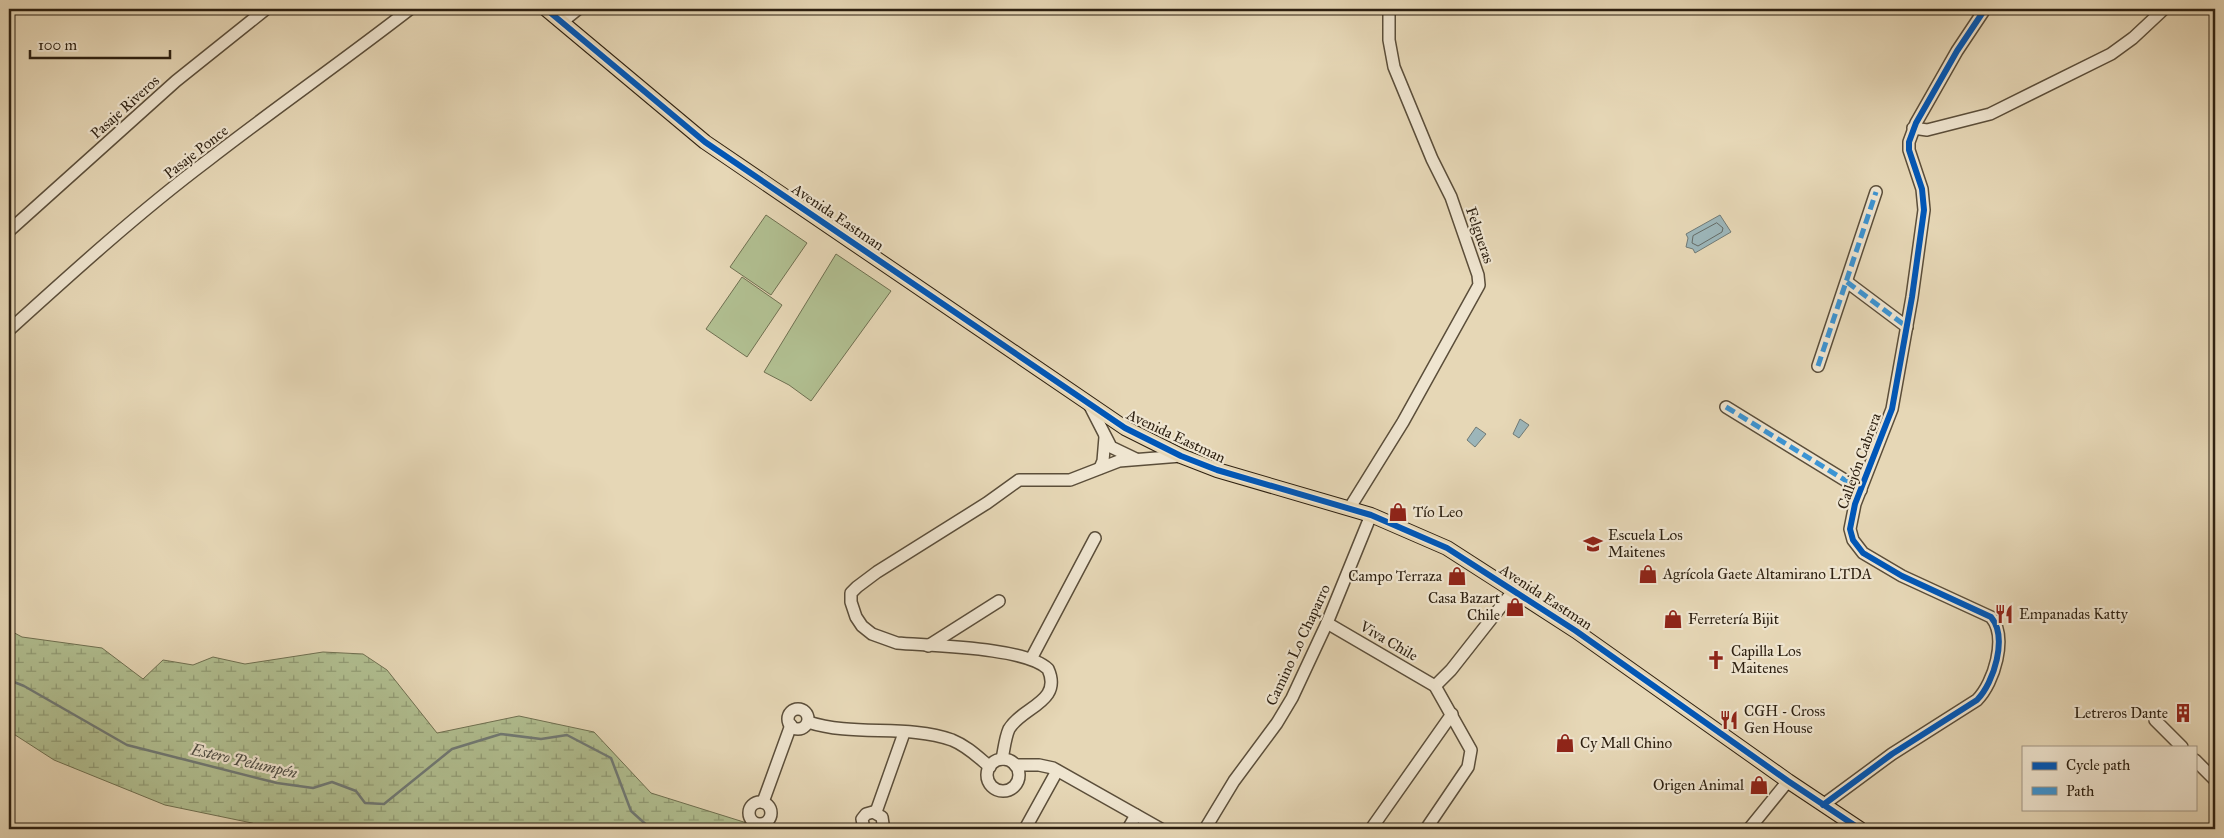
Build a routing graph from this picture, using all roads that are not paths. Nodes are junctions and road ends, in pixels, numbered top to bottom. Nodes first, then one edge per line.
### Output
1 (266, 9) edge
2 (410, 9) edge
3 (546, 9) edge
4 (578, 9) edge
5 (1389, 9) edge
6 (1986, 9) edge
7 (2164, 9) edge
8 (562, 22) junction
9 (1914, 128) junction
10 (1876, 192) dead end
11 (9, 231) edge
12 (1847, 282) junction
13 (1907, 327) junction
14 (9, 330) edge
15 (1818, 366) dead end
16 (1089, 405) junction
17 (1726, 408) dead end
18 (1105, 437) junction
19 (1181, 456) junction
20 (1137, 460) junction
21 (1100, 468) junction
22 (1861, 490) junction
23 (1349, 509) junction
24 (1371, 515) junction
25 (1095, 538) dead end
26 (1514, 590) junction
27 (999, 601) dead end
28 (1327, 623) junction
29 (928, 646) junction
30 (1031, 659) junction
31 (1435, 686) junction
32 (1452, 714) junction
33 (2155, 720) dead end
34 (808, 722) junction
35 (791, 725) junction
36 (904, 733) junction
37 (2181, 746) edge
38 (1002, 759) junction
39 (2196, 761) edge
40 (1015, 765) junction
41 (990, 767) junction
42 (1057, 771) junction
43 (2215, 780) edge
44 (1788, 781) junction
45 (763, 802) dead end
46 (1823, 805) junction
47 (876, 812) junction
48 (1136, 815) junction
49 (864, 829) edge
50 (881, 829) edge
51 (1026, 829) edge
52 (1128, 829) edge
53 (1161, 829) edge
54 (1205, 829) edge
55 (1371, 829) edge
56 (1426, 829) edge
57 (1749, 829) edge
58 (1860, 829) edge

1 - 11 street, Pasaje Riveros
2 - 14 street, Pasaje Ponce
3 - 8 main road, Avenida Eastman
4 - 8 street
5 - 23 street, Felgueras
6 - 9 street, Callejón Cabrera
7 - 9 street
8 - 16 main road, Avenida Eastman
9 - 13 street, Callejón Cabrera
10 - 12 street
12 - 13 street
12 - 15 street
13 - 22 street, Callejón Cabrera
16 - 18 street
16 - 19 main road, Avenida Eastman
17 - 22 street
18 - 20 street
18 - 21 street
19 - 20 street
19 - 23 main road, Avenida Eastman
20 - 21 street
21 - 29 street
22 - 46 street, Callejón Cabrera
23 - 24 main road, Avenida Eastman
24 - 26 main road, Avenida Eastman
24 - 28 street, Camino Lo Chaparro
25 - 30 street
26 - 31 street
26 - 44 main road, Avenida Eastman
27 - 29 street
28 - 31 street, Viva Chile
28 - 54 street, Camino Lo Chaparro
29 - 30 street
30 - 38 street
31 - 32 street, Viva Chile
32 - 55 street
32 - 56 street, Viva Chile
33 - 37 street
34 - 35 street
34 - 35 street
34 - 36 street
35 - 45 street
36 - 41 street
36 - 47 street
38 - 40 street
38 - 41 street
39 - 43 street
40 - 41 street
40 - 42 street
42 - 48 street
42 - 51 street
44 - 46 main road, Avenida Eastman
44 - 57 street
46 - 58 main road, Avenida Eastman
47 - 49 street
47 - 50 street
48 - 52 street
48 - 53 street

